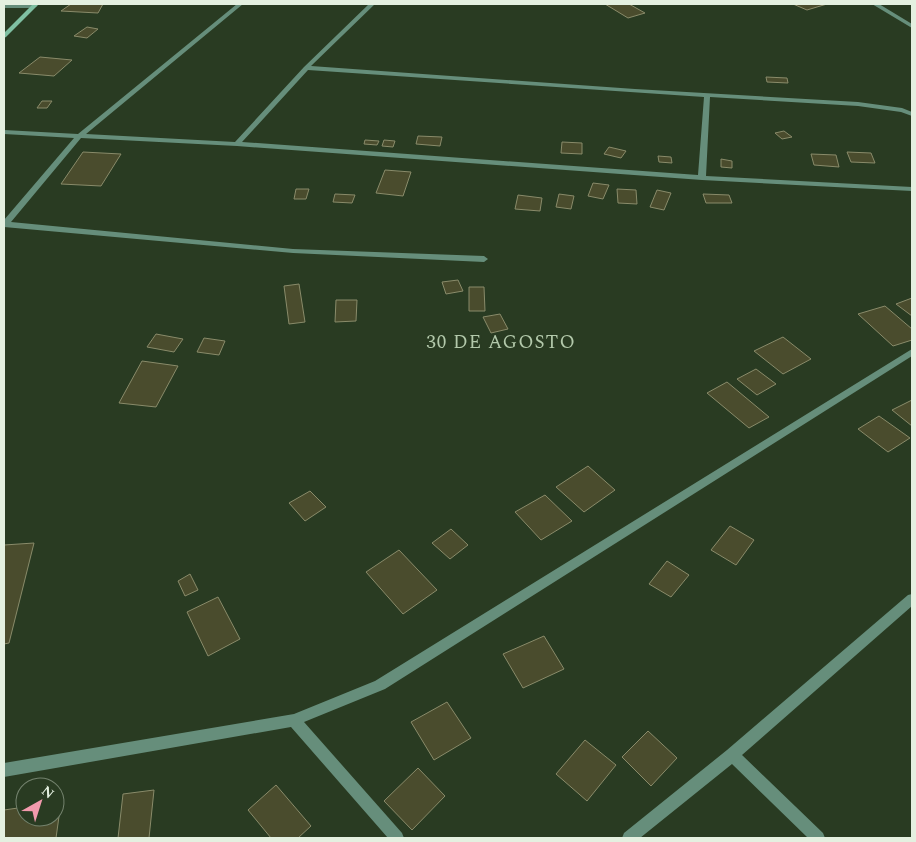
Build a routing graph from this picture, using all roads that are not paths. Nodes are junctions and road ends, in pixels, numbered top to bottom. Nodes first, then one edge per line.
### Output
1 (240, 4) edge
2 (372, 4) edge
3 (875, 4) edge
4 (35, 5) edge
5 (4, 6) edge
6 (912, 26) edge
7 (4, 36) edge
8 (306, 68) junction
9 (707, 95) junction
10 (912, 114) edge
11 (4, 132) edge
12 (79, 136) junction
13 (237, 144) junction
14 (702, 178) junction
15 (912, 189) edge
16 (4, 224) edge
17 (484, 259) dead end
18 (912, 352) edge
19 (912, 599) edge
20 (294, 720) junction
21 (732, 755) junction
22 (4, 770) edge
23 (398, 838) edge
24 (629, 838) edge
25 (818, 838) edge

1 - 12 street
2 - 8 street
3 - 6 street
4 - 5 street
4 - 7 street
8 - 9 street
8 - 13 street
9 - 10 street
9 - 14 street
11 - 12 street
12 - 13 street
12 - 16 street
13 - 14 street
14 - 15 street
16 - 17 street
18 - 20 street
19 - 21 street
20 - 22 street
20 - 23 street
21 - 24 street
21 - 25 street

